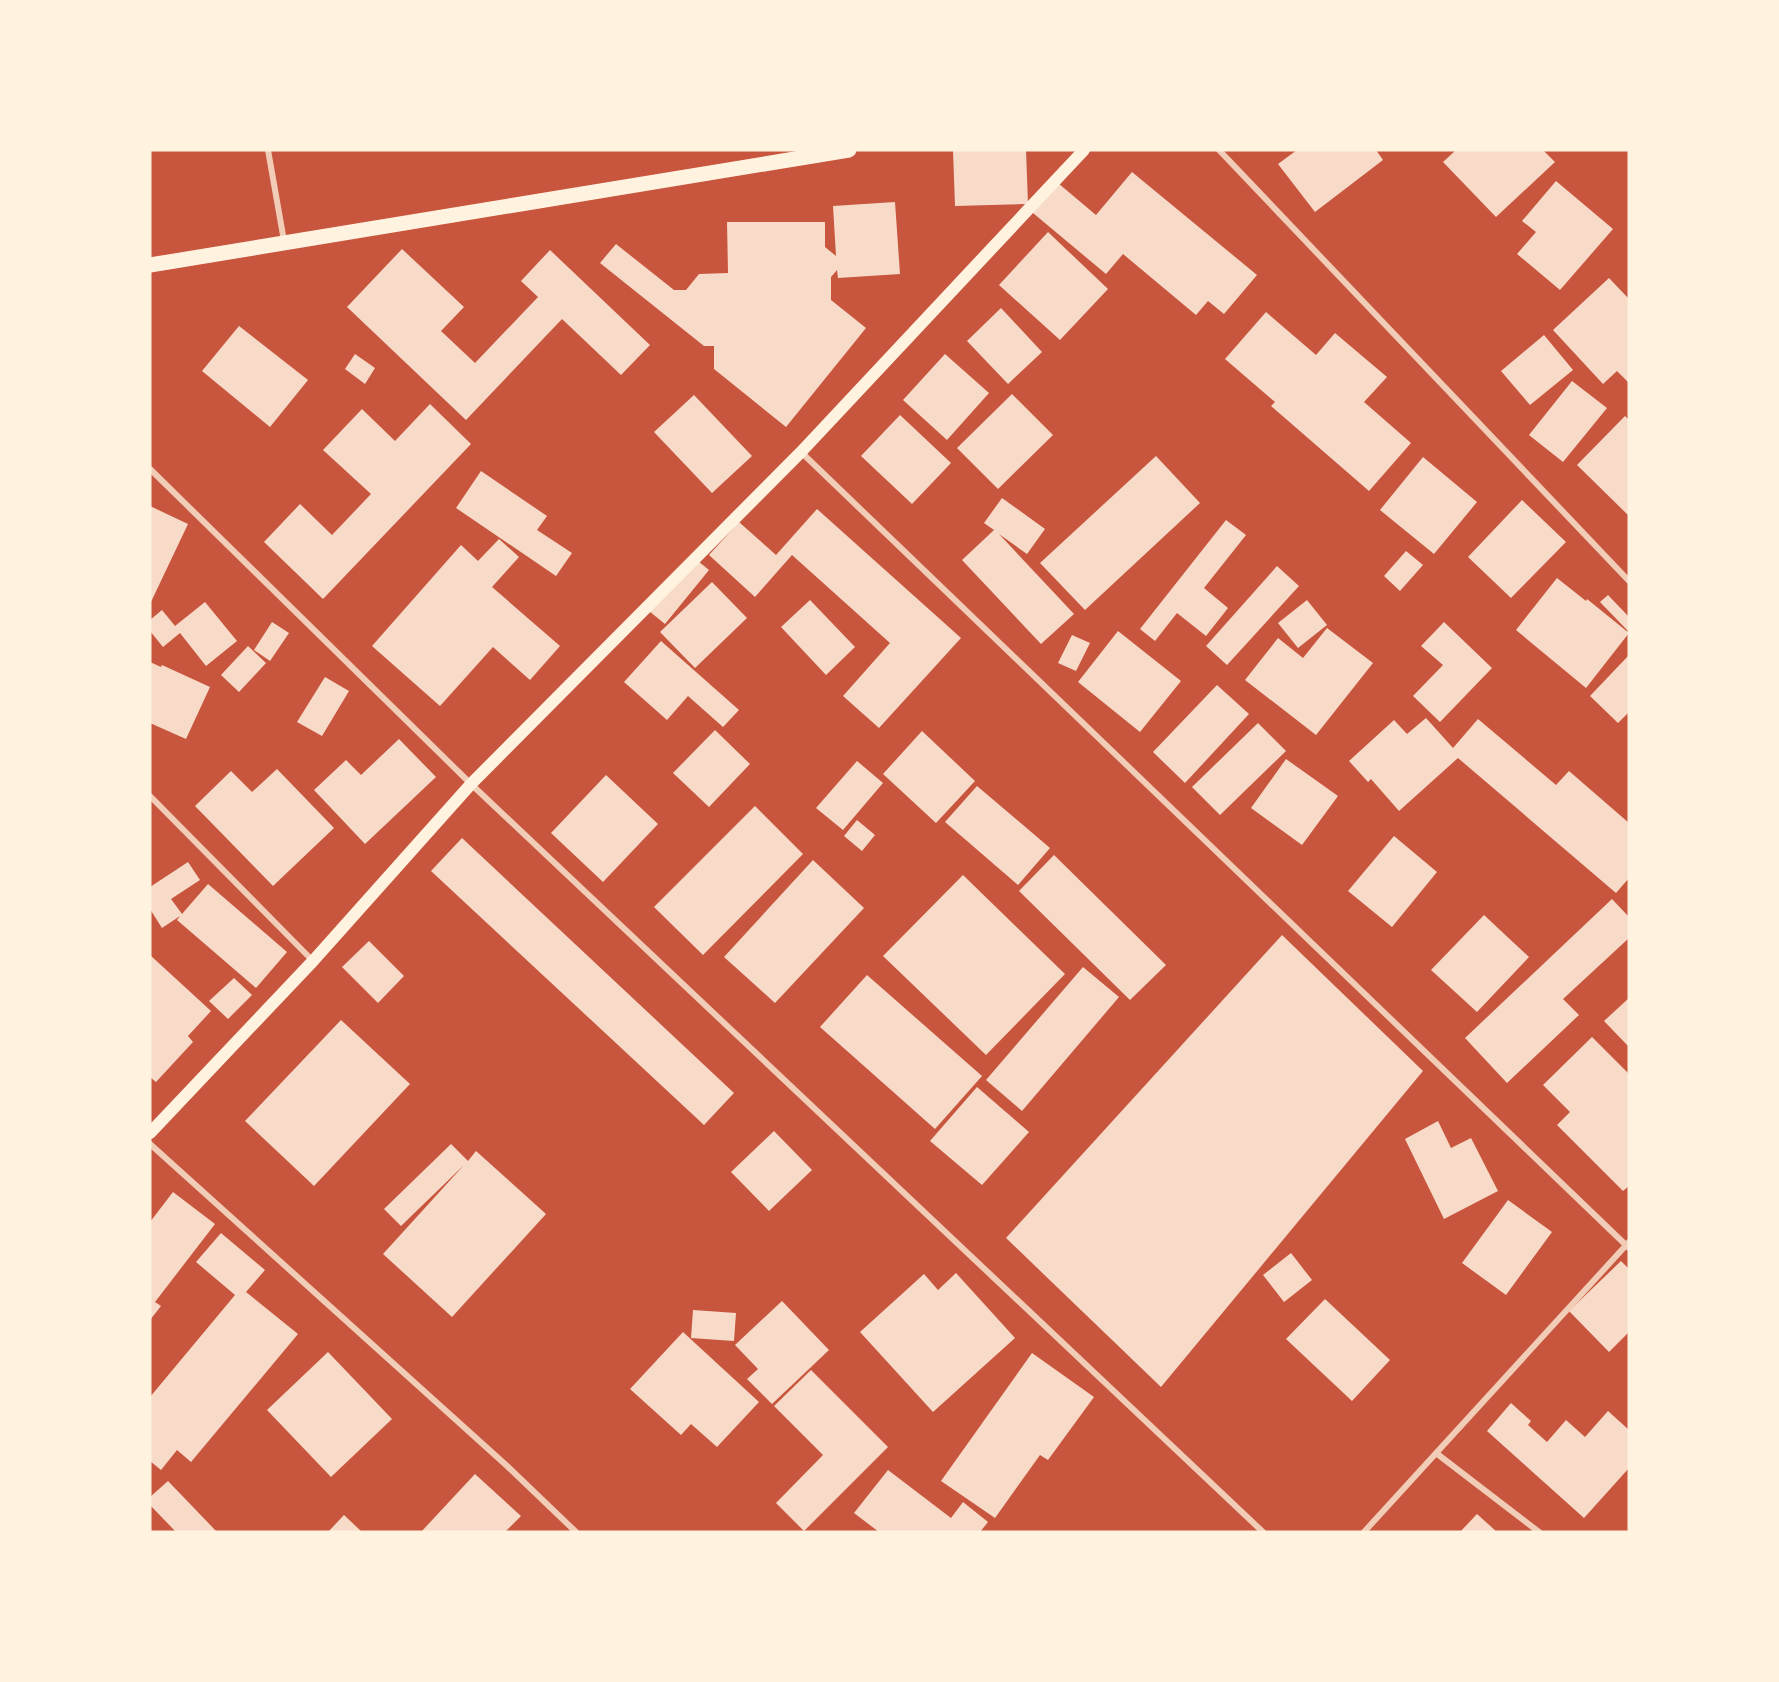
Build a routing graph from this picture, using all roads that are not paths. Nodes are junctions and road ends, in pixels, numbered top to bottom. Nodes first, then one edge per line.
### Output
1 (268, 150) edge
2 (849, 150) edge
3 (1084, 150) edge
4 (1219, 150) edge
5 (284, 243) junction
6 (150, 265) edge
7 (801, 452) junction
8 (150, 469) edge
9 (1629, 581) edge
10 (471, 784) junction
11 (150, 796) edge
12 (313, 961) junction
13 (150, 1133) edge
14 (150, 1144) edge
15 (1628, 1245) edge
16 (1436, 1453) junction
17 (576, 1532) edge
18 (1263, 1532) edge
19 (1364, 1532) edge
20 (1539, 1532) edge

1 - 5 street
2 - 5 main road
3 - 7 main road
4 - 9 street
5 - 6 main road
7 - 10 main road
7 - 15 street
8 - 10 street
10 - 12 main road
10 - 18 street
11 - 12 street
12 - 13 main road
14 - 17 street
15 - 16 street
16 - 19 street
16 - 20 street

